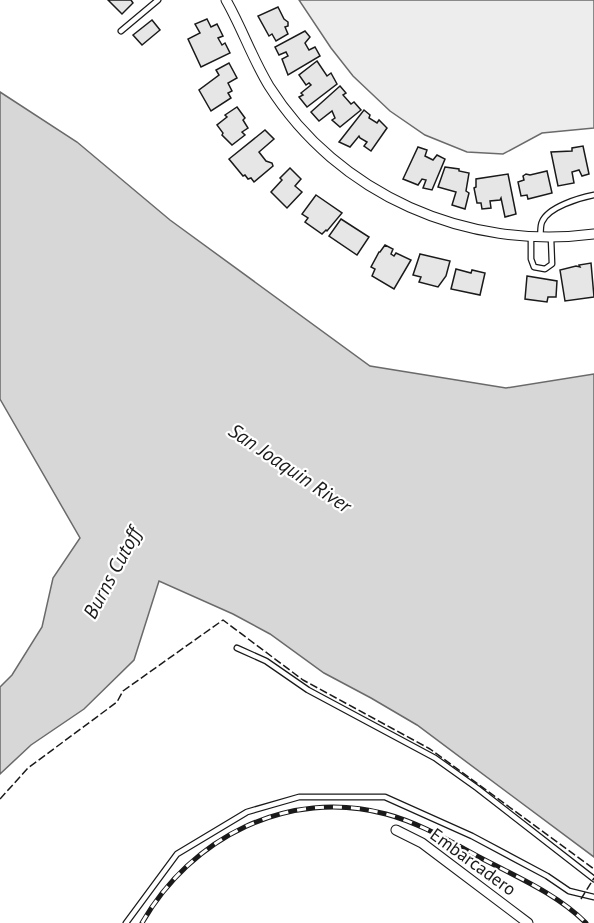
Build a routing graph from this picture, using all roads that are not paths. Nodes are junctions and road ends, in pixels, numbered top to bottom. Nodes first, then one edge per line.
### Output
1 (158, 0) edge
2 (226, 0) edge
3 (121, 31) dead end
4 (594, 195) edge
5 (594, 234) edge
6 (536, 237) junction
7 (551, 238) junction
8 (237, 648) dead end
9 (396, 830) dead end
10 (594, 879) edge
11 (594, 897) edge
12 (126, 923) edge
13 (528, 923) edge

1 - 3 lane
2 - 6 street
4 - 6 lane
5 - 7 street
6 - 7 street
6 - 7 lane
8 - 10 lane
9 - 13 street, Embarcadero
11 - 12 lane

